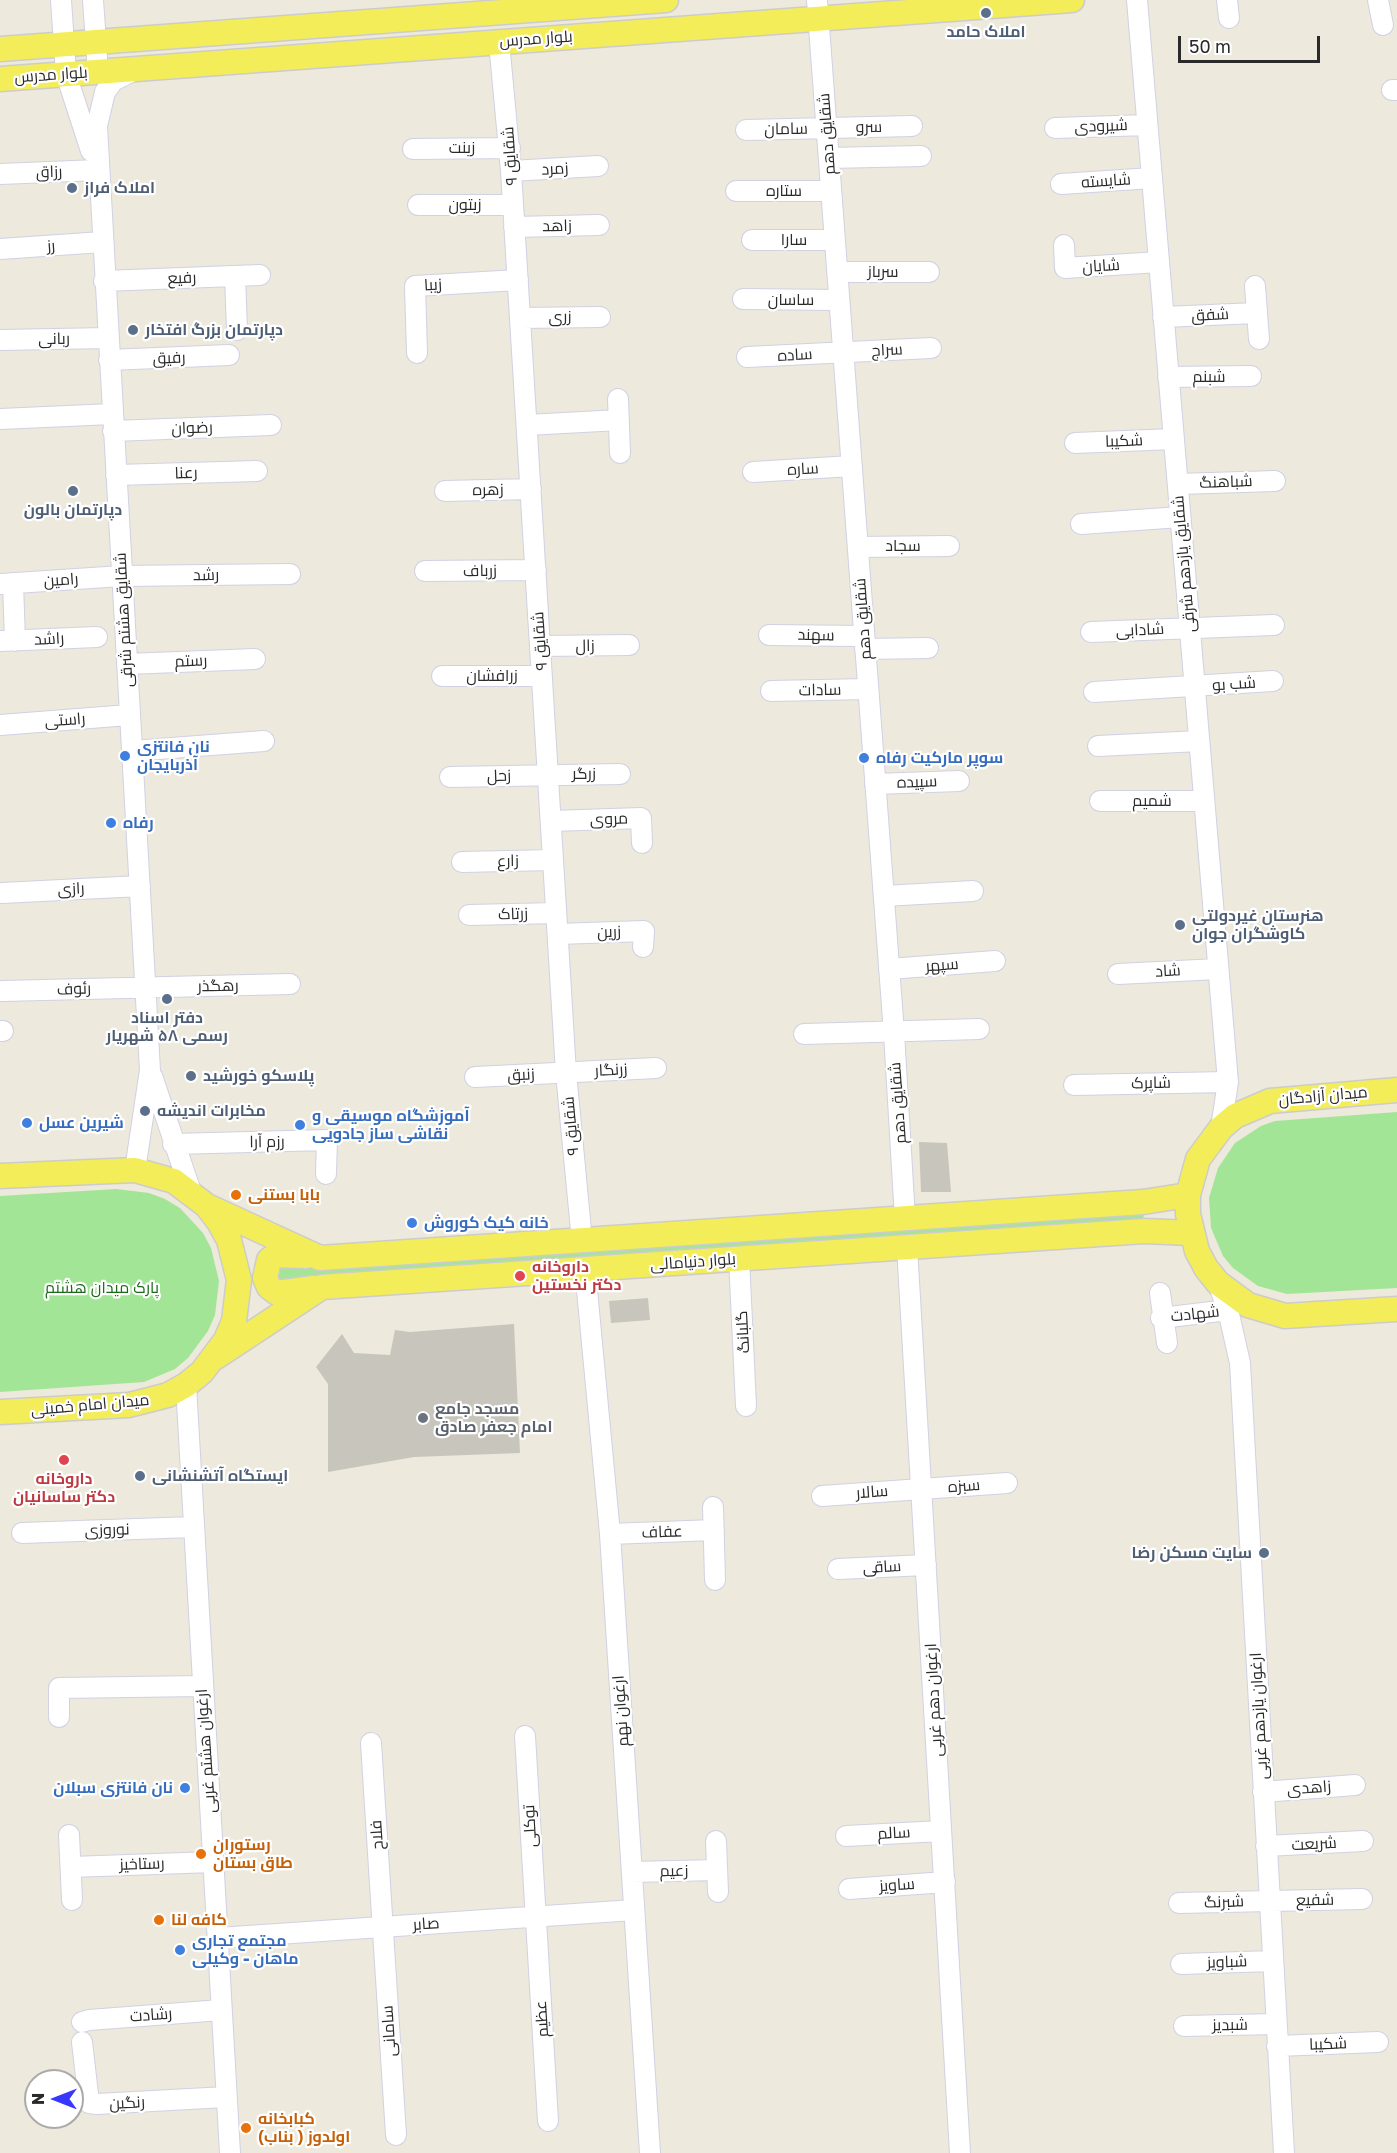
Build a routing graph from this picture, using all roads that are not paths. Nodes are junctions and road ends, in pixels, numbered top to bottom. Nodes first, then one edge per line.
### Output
1 (61, 0) edge
2 (93, 0) edge
3 (666, 0) edge
4 (1072, 0) edge
5 (1137, 0) edge
6 (1378, 0) edge
7 (818, 9) edge
8 (1383, 25) dead end
9 (96, 42) junction
10 (499, 42) junction
11 (64, 45) junction
12 (0, 49) edge
13 (138, 69) junction
14 (98, 72) junction
15 (66, 74) junction
16 (0, 79) edge
17 (1147, 125) junction
18 (912, 126) dead end
19 (826, 128) junction
20 (1055, 128) dead end
21 (746, 130) dead end
22 (510, 148) junction
23 (413, 149) dead end
24 (921, 156) dead end
25 (829, 158) junction
26 (598, 166) dead end
27 (98, 170) junction
28 (511, 171) junction
29 (0, 174) edge
30 (1152, 178) junction
31 (1061, 184) dead end
32 (736, 191) dead end
33 (831, 191) junction
34 (417, 205) dead end
35 (513, 205) junction
36 (599, 225) dead end
37 (514, 227) junction
38 (753, 240) dead end
39 (835, 240) junction
40 (102, 242) junction
41 (1064, 245) dead end
42 (0, 249) edge
43 (1159, 262) junction
44 (837, 272) junction
45 (929, 272) dead end
46 (260, 275) dead end
47 (235, 276) junction
48 (518, 280) junction
49 (104, 281) junction
50 (1255, 286) dead end
51 (743, 299) dead end
52 (839, 300) junction
53 (1257, 313) junction
54 (600, 317) dead end
55 (1163, 317) junction
56 (520, 318) junction
57 (237, 330) dead end
58 (108, 338) junction
59 (1259, 339) dead end
60 (0, 340) edge
61 (931, 348) dead end
62 (843, 352) junction
63 (417, 353) dead end
64 (229, 356) dead end
65 (747, 357) dead end
66 (109, 360) junction
67 (1251, 376) dead end
68 (1168, 377) junction
69 (618, 399) dead end
70 (0, 419) edge
71 (619, 420) junction
72 (113, 422) junction
73 (527, 424) junction
74 (271, 425) dead end
75 (1174, 439) junction
76 (1075, 443) dead end
77 (620, 453) dead end
78 (852, 466) junction
79 (257, 471) dead end
80 (753, 472) dead end
81 (116, 475) junction
82 (1275, 481) dead end
83 (1178, 484) junction
84 (531, 489) junction
85 (445, 491) dead end
86 (1180, 517) junction
87 (1081, 524) dead end
88 (949, 546) dead end
89 (858, 547) junction
90 (536, 570) junction
91 (425, 571) dead end
92 (290, 574) dead end
93 (122, 576) junction
94 (6, 583) edge
95 (1274, 625) dead end
96 (1190, 627) junction
97 (1091, 632) dead end
98 (769, 635) dead end
99 (97, 637) dead end
100 (7, 641) edge
101 (865, 642) junction
102 (629, 645) dead end
103 (541, 646) junction
104 (928, 648) dead end
105 (255, 658) dead end
106 (127, 664) junction
107 (542, 675) junction
108 (442, 676) dead end
109 (1273, 681) dead end
110 (1195, 687) junction
111 (868, 689) junction
112 (771, 691) dead end
113 (1094, 692) dead end
114 (129, 715) junction
115 (0, 724) edge
116 (264, 741) dead end
117 (1199, 741) junction
118 (1098, 746) dead end
119 (132, 750) junction
120 (548, 774) junction
121 (620, 774) dead end
122 (450, 777) dead end
123 (959, 781) dead end
124 (875, 784) junction
125 (1100, 801) dead end
126 (1204, 801) junction
127 (551, 821) junction
128 (642, 843) dead end
129 (553, 860) junction
130 (462, 862) dead end
131 (140, 886) junction
132 (973, 891) dead end
133 (2, 893) dead end
134 (884, 896) junction
135 (556, 913) junction
136 (469, 915) dead end
137 (558, 934) junction
138 (643, 946) dead end
139 (995, 962) dead end
140 (889, 969) junction
141 (1218, 969) junction
142 (1118, 974) dead end
143 (290, 984) dead end
144 (145, 987) junction
145 (2, 991) dead end
146 (979, 1029) dead end
147 (894, 1033) junction
148 (804, 1034) dead end
149 (656, 1068) dead end
150 (150, 1070) junction
151 (566, 1073) junction
152 (476, 1077) dead end
153 (1228, 1082) junction
154 (1074, 1085) dead end
155 (1397, 1090) edge
156 (1221, 1128) junction
157 (173, 1144) junction
158 (135, 1170) junction
159 (326, 1174) dead end
160 (0, 1176) edge
161 (1188, 1195) junction
162 (199, 1199) junction
163 (905, 1219) junction
164 (1191, 1233) junction
165 (582, 1241) junction
166 (907, 1247) junction
167 (320, 1258) junction
168 (739, 1258) junction
169 (585, 1269) junction
170 (1218, 1283) junction
171 (322, 1287) junction
172 (1160, 1293) dead end
173 (1397, 1309) edge
174 (1228, 1310) junction
175 (1161, 1318) junction
176 (1167, 1343) dead end
177 (216, 1357) junction
178 (186, 1385) junction
179 (746, 1406) dead end
180 (0, 1412) edge
181 (1007, 1483) dead end
182 (922, 1489) junction
183 (822, 1496) dead end
184 (713, 1507) dead end
185 (193, 1527) junction
186 (714, 1530) junction
187 (22, 1533) dead end
188 (610, 1534) junction
189 (926, 1565) junction
190 (838, 1569) dead end
191 (715, 1580) dead end
192 (202, 1686) junction
193 (59, 1717) dead end
194 (525, 1736) dead end
195 (371, 1743) dead end
196 (1355, 1785) dead end
197 (1263, 1792) junction
198 (941, 1831) junction
199 (69, 1835) dead end
200 (846, 1836) dead end
201 (716, 1841) dead end
202 (1363, 1841) dead end
203 (1266, 1846) junction
204 (213, 1862) junction
205 (71, 1867) junction
206 (717, 1870) junction
207 (632, 1872) junction
208 (945, 1882) junction
209 (849, 1888) dead end
210 (718, 1892) dead end
211 (1362, 1899) dead end
212 (72, 1900) dead end
213 (1269, 1901) junction
214 (1179, 1904) dead end
215 (634, 1910) junction
216 (536, 1917) junction
217 (383, 1927) junction
218 (218, 1938) junction
219 (1272, 1961) junction
220 (1181, 1964) dead end
221 (221, 2010) junction
222 (82, 2022) dead end
223 (1276, 2024) junction
224 (1184, 2026) dead end
225 (82, 2042) dead end
226 (1378, 2042) dead end
227 (1277, 2046) junction
228 (226, 2097) junction
229 (549, 2121) dead end
230 (396, 2135) dead end
231 (230, 2153) edge
232 (650, 2153) edge
233 (960, 2153) edge
234 (1284, 2153) edge

1 - 11 street, شقایق هشتم شرقی
2 - 9 street
3 - 9 main road, بلوار مدرس
4 - 7 main road, بلوار مدرس
5 - 17 street, شقایق یازدهم شرقی
6 - 8 street
7 - 10 main road, بلوار مدرس
7 - 19 street, شقایق دهم
9 - 11 main road, بلوار مدرس
9 - 14 street
10 - 13 main road, بلوار مدرس
10 - 22 street, شقایق ۹
11 - 12 main road, بلوار مدرس
11 - 15 street, شقایق هشتم شرقی
13 - 14 main road, بلوار مدرس
13 - 27 street, شقایق هشتم شرقی
14 - 15 main road, بلوار مدرس
15 - 16 main road, بلوار مدرس
15 - 27 street, شقایق هشتم شرقی
17 - 20 street, شیرودی
17 - 30 street, شقایق یازدهم شرقی
18 - 19 street, سرو
19 - 21 street, سامان
19 - 25 street, شقایق دهم
22 - 23 street, زینت
22 - 28 street, شقایق ۹
24 - 25 street
25 - 33 street, شقایق دهم
26 - 28 street, زمرد
27 - 29 street, رزاق
27 - 40 street, شقایق هشتم شرقی
28 - 35 street, شقایق ۹
30 - 31 street, شایسته
30 - 43 street, شقایق یازدهم شرقی
32 - 33 street, ستاره
33 - 39 street, شقایق دهم
34 - 35 street, زیتون
35 - 37 street, شقایق ۹
36 - 37 street, زاهد
37 - 48 street, شقایق ۹
38 - 39 street, سارا
39 - 44 street, شقایق دهم
40 - 42 street, رز
40 - 49 street, شقایق هشتم شرقی
41 - 43 street, شایان
43 - 55 street, شقایق یازدهم شرقی
44 - 45 street, سرباز
44 - 52 street, شقایق دهم
46 - 47 street, رفیع
47 - 49 street, رفیع
47 - 57 street
48 - 56 street, شقایق ۹
48 - 63 street, زیبا
49 - 58 street, شقایق هشتم شرقی
50 - 53 street
51 - 52 street, ساسان
52 - 62 street, شقایق دهم
53 - 55 street, شفق
53 - 59 street
54 - 56 street, زری
55 - 68 street, شقایق یازدهم شرقی
56 - 73 street, شقایق ۹
58 - 60 street, ربانی
58 - 66 street, شقایق هشتم شرقی
61 - 62 street, سراج
62 - 65 street, ساده
62 - 78 street, شقایق دهم
64 - 66 street, رفیق
66 - 72 street, شقایق هشتم شرقی
67 - 68 street, شبنم
68 - 75 street, شقایق یازدهم شرقی
69 - 71 street
70 - 72 street, رضوان
71 - 73 street
71 - 77 street
72 - 74 street, رضوان
72 - 81 street, شقایق هشتم شرقی
73 - 84 street, شقایق ۹
75 - 76 street, شکیبا
75 - 83 street, شقایق یازدهم شرقی
78 - 80 street, ساره
78 - 89 street, شقایق دهم
79 - 81 street, رعنا
81 - 93 street, شقایق هشتم شرقی
82 - 83 street, شباهنگ
83 - 86 street, شقایق یازدهم شرقی
84 - 85 street, زهره
84 - 90 street, شقایق ۹
86 - 87 street
86 - 96 street, شقایق یازدهم شرقی
88 - 89 street, سجاد
89 - 101 street, شقایق دهم
90 - 91 street, زرباف
90 - 103 street, شقایق ۹
92 - 93 street, رشد
93 - 94 street, رامین
93 - 106 street, شقایق هشتم شرقی
94 - 100 street
95 - 96 street, شادابی
96 - 97 street, شادابی
96 - 110 street, شقایق یازدهم شرقی
98 - 101 street, سهند
99 - 100 street, راشد
101 - 104 street, سهند
101 - 111 street, شقایق دهم
102 - 103 street, زال
103 - 107 street, شقایق ۹
105 - 106 street, رستم
106 - 114 street, شقایق هشتم شرقی
107 - 108 street, زرافشان
107 - 120 street, شقایق ۹
109 - 110 street, شب بو
110 - 113 street, شب بو
110 - 117 street, شقایق یازدهم شرقی
111 - 112 street, سادات
111 - 124 street, شقایق دهم
114 - 115 street, راستی
114 - 119 street, شقایق هشتم شرقی
116 - 119 street
117 - 118 street
117 - 126 street, شقایق یازدهم شرقی
119 - 131 street, شقایق هشتم شرقی
120 - 121 street, زرگر
120 - 122 street, زحل
120 - 127 street, شقایق ۹
123 - 124 street, سپیده
124 - 134 street, شقایق دهم
125 - 126 street, شمیم
126 - 141 street, شقایق یازدهم شرقی
127 - 128 street, مروی
127 - 129 street, شقایق ۹
129 - 130 street, زارع
129 - 135 street, شقایق ۹
131 - 133 street, رازی
131 - 144 street, شقایق هشتم شرقی
132 - 134 street
134 - 140 street, شقایق دهم
135 - 136 street, زرتاک
135 - 137 street, شقایق ۹
137 - 138 street, زرین
137 - 151 street, شقایق ۹
139 - 140 street, سپهر
140 - 147 street, شقایق دهم
141 - 142 street, شاد
141 - 153 street, شقایق یازدهم شرقی
143 - 144 street, رهگذر
144 - 145 street, رئوف
144 - 150 street, شقایق هشتم شرقی
146 - 147 street
147 - 148 street
147 - 163 street, شقایق دهم
149 - 151 street, زرنگار
150 - 157 street, شقایق هشتم شرقی
150 - 158 street, شقایق هشتم شرقی
151 - 152 street, زنبق
151 - 165 street, شقایق ۹
153 - 154 street, شاپرک
153 - 156 street, شقایق یازدهم شرقی
155 - 156 main road, میدان آزادگان
156 - 161 main road, میدان آزادگان
157 - 159 street, رزم آرا
157 - 162 street, شقایق هشتم شرقی
158 - 160 main road, میدان امام خمینی
158 - 162 main road, میدان امام خمینی
161 - 163 main road, بلوار دنیامالی
161 - 164 main road, میدان آزادگان
162 - 167 main road, بلوار دنیامالی
162 - 177 main road, میدان امام خمینی
163 - 165 main road, بلوار دنیامالی
164 - 166 main road, بلوار دنیامالی
164 - 170 main road, میدان آزادگان
165 - 167 main road, بلوار دنیامالی
166 - 168 main road, بلوار دنیامالی
166 - 182 street, ارغوان دهم غربی
167 - 171 main road
168 - 169 main road, بلوار دنیامالی
168 - 179 street, گلبانگ
169 - 171 main road, بلوار دنیامالی
169 - 188 street, ارغوان نهم
170 - 173 main road, میدان آزادگان
170 - 174 street, ارغوان یازدهم غربی
171 - 177 main road, بلوار دنیامالی
172 - 175 street
174 - 175 street, شهادت
174 - 197 street, ارغوان یازدهم غربی
175 - 176 street
177 - 178 main road, میدان امام خمینی
178 - 180 main road, میدان امام خمینی
178 - 185 street, ارغوان هشتم غربی
181 - 182 street, سبزه
182 - 183 street, سالار
182 - 189 street, ارغوان دهم غربی
184 - 186 street
185 - 187 street, نوروزی
185 - 192 street, ارغوان هشتم غربی
186 - 188 street, عفاف
186 - 191 street
188 - 207 street, ارغوان نهم
189 - 190 street, ساقی
189 - 198 street, ارغوان دهم غربی
192 - 193 street
192 - 204 street, ارغوان هشتم غربی
194 - 216 street, توکلی
195 - 217 street, فلاح
196 - 197 street, زاهدی
197 - 203 street, ارغوان یازدهم غربی
198 - 200 street, سالم
198 - 208 street, ارغوان دهم غربی
199 - 205 street
201 - 206 street
202 - 203 street, شریعت
203 - 213 street, ارغوان یازدهم غربی
204 - 205 street, رستاخیز
204 - 218 street, ارغوان هشتم غربی
205 - 212 street
206 - 207 street, زعیم
206 - 210 street
207 - 215 street, ارغوان نهم
208 - 209 street, ساویز
208 - 233 street, ارغوان دهم غربی
211 - 213 street, شفیع
213 - 214 street, شبرنگ
213 - 219 street, ارغوان یازدهم غربی
215 - 216 street, صابر
215 - 232 street, ارغوان نهم
216 - 217 street, صابر
216 - 229 street, عظیم
217 - 218 street, صابر
217 - 230 street, سامانی
218 - 221 street, ارغوان هشتم غربی
219 - 220 street, شباویز
219 - 223 street, ارغوان یازدهم غربی
221 - 222 street, رشادت
221 - 228 street, ارغوان هشتم غربی
223 - 224 street, شبدیز
223 - 227 street, ارغوان یازدهم غربی
225 - 228 street, رنگین
226 - 227 street, شکیبا
227 - 234 street, ارغوان یازدهم غربی
228 - 231 street, ارغوان هشتم غربی

